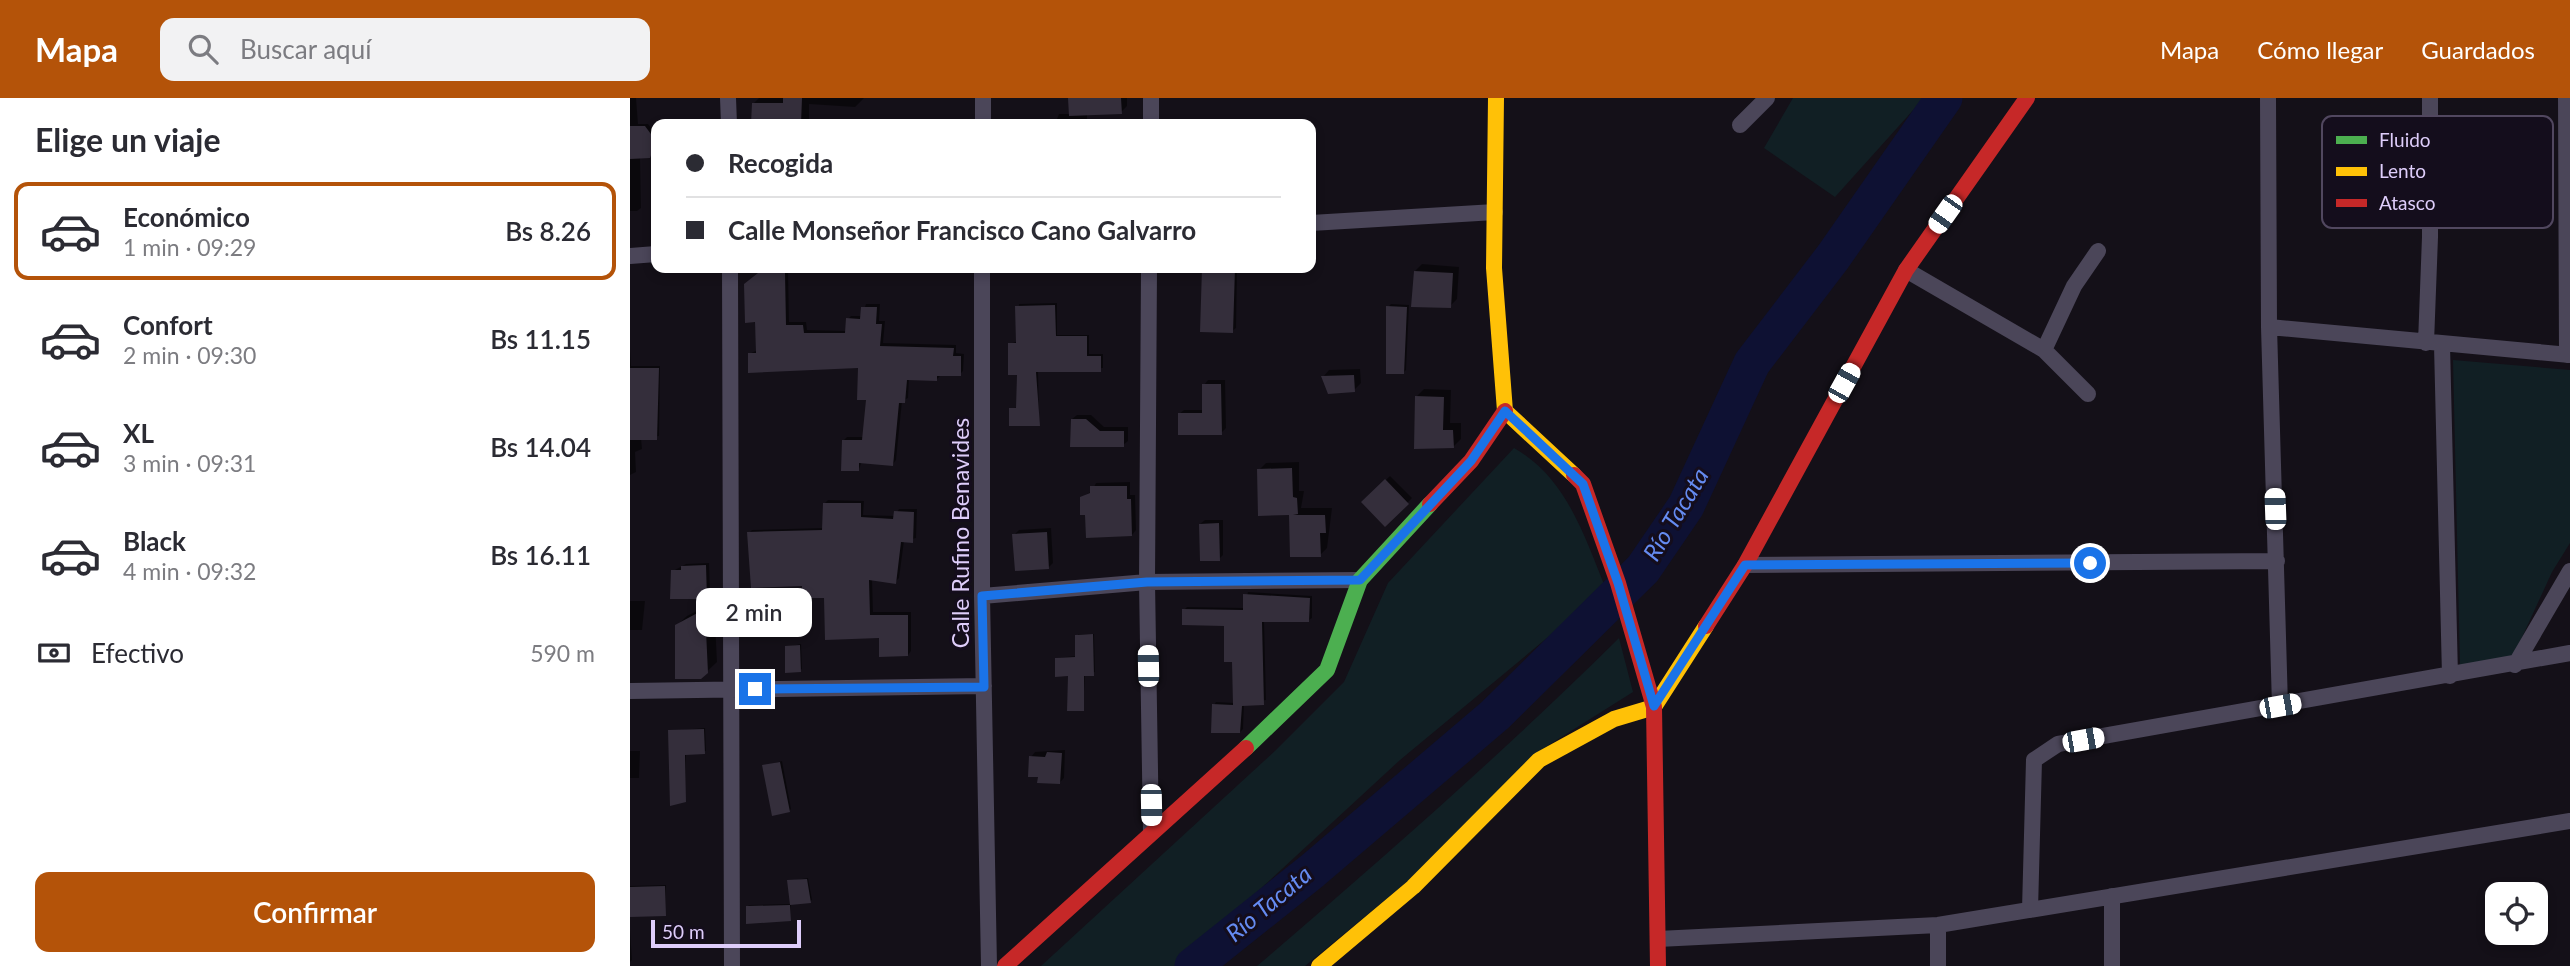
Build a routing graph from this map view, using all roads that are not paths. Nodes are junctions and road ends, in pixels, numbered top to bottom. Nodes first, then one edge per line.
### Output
1 (729, 98) edge
2 (983, 98) edge
3 (1152, 98) edge
4 (1496, 98) edge
5 (1767, 98) edge
6 (2027, 98) edge
7 (2267, 98) edge
8 (2430, 98) edge
9 (2566, 98) edge
10 (1755, 104) edge
11 (2430, 116) edge
12 (729, 119) edge
13 (983, 119) edge
14 (1151, 119) edge
15 (1740, 125) dead end
16 (1495, 212) junction
17 (1316, 223) edge
18 (2430, 228) edge
19 (2098, 251) dead end
20 (651, 254) edge
21 (630, 256) edge
22 (1906, 270) junction
23 (730, 273) edge
24 (982, 273) edge
25 (1149, 273) edge
26 (2269, 327) junction
27 (2434, 344) junction
28 (2044, 350) junction
29 (2568, 355) edge
30 (2088, 394) dead end
31 (1505, 411) junction
32 (2277, 561) junction
33 (1745, 565) junction
34 (2570, 570) edge
35 (1360, 580) junction
36 (1147, 582) junction
37 (982, 596) junction
38 (2570, 653) edge
39 (2515, 665) junction
40 (2450, 676) junction
41 (984, 687) junction
42 (730, 689) junction
43 (630, 691) edge
44 (1654, 706) junction
45 (2280, 706) junction
46 (2570, 821) edge
47 (1151, 833) junction
48 (2112, 896) junction
49 (2030, 910) junction
50 (1938, 925) junction
51 (1658, 939) junction
52 (732, 966) edge
53 (989, 966) edge
54 (1005, 966) edge
55 (1319, 966) edge
56 (1658, 966) edge
57 (1938, 966) edge
58 (2112, 966) edge

1 - 12 street
2 - 13 street
3 - 14 street
4 - 16 street
5 - 10 street
6 - 22 street
7 - 26 street
8 - 11 street
9 - 29 street
10 - 15 street
16 - 17 street
16 - 31 street
18 - 27 street
19 - 28 street
20 - 21 street
22 - 28 street
22 - 33 street
23 - 42 street
24 - 37 street, Calle Rufino Benavides
25 - 36 street
26 - 27 street
26 - 32 street
27 - 29 street
27 - 40 street
28 - 30 street
31 - 35 street
31 - 44 street
32 - 33 street
32 - 45 street
33 - 44 street
34 - 39 street
35 - 36 street
35 - 47 street
36 - 37 street
36 - 47 street
37 - 41 street, Calle Rufino Benavides
38 - 39 street
39 - 40 street
40 - 45 street
41 - 42 street
41 - 53 street, Calle Rufino Benavides
42 - 43 street
42 - 52 street
44 - 51 street
44 - 55 street
45 - 49 street
46 - 48 street
47 - 54 street
48 - 49 street
48 - 58 street
49 - 50 street
50 - 51 street
50 - 57 street
51 - 56 street

